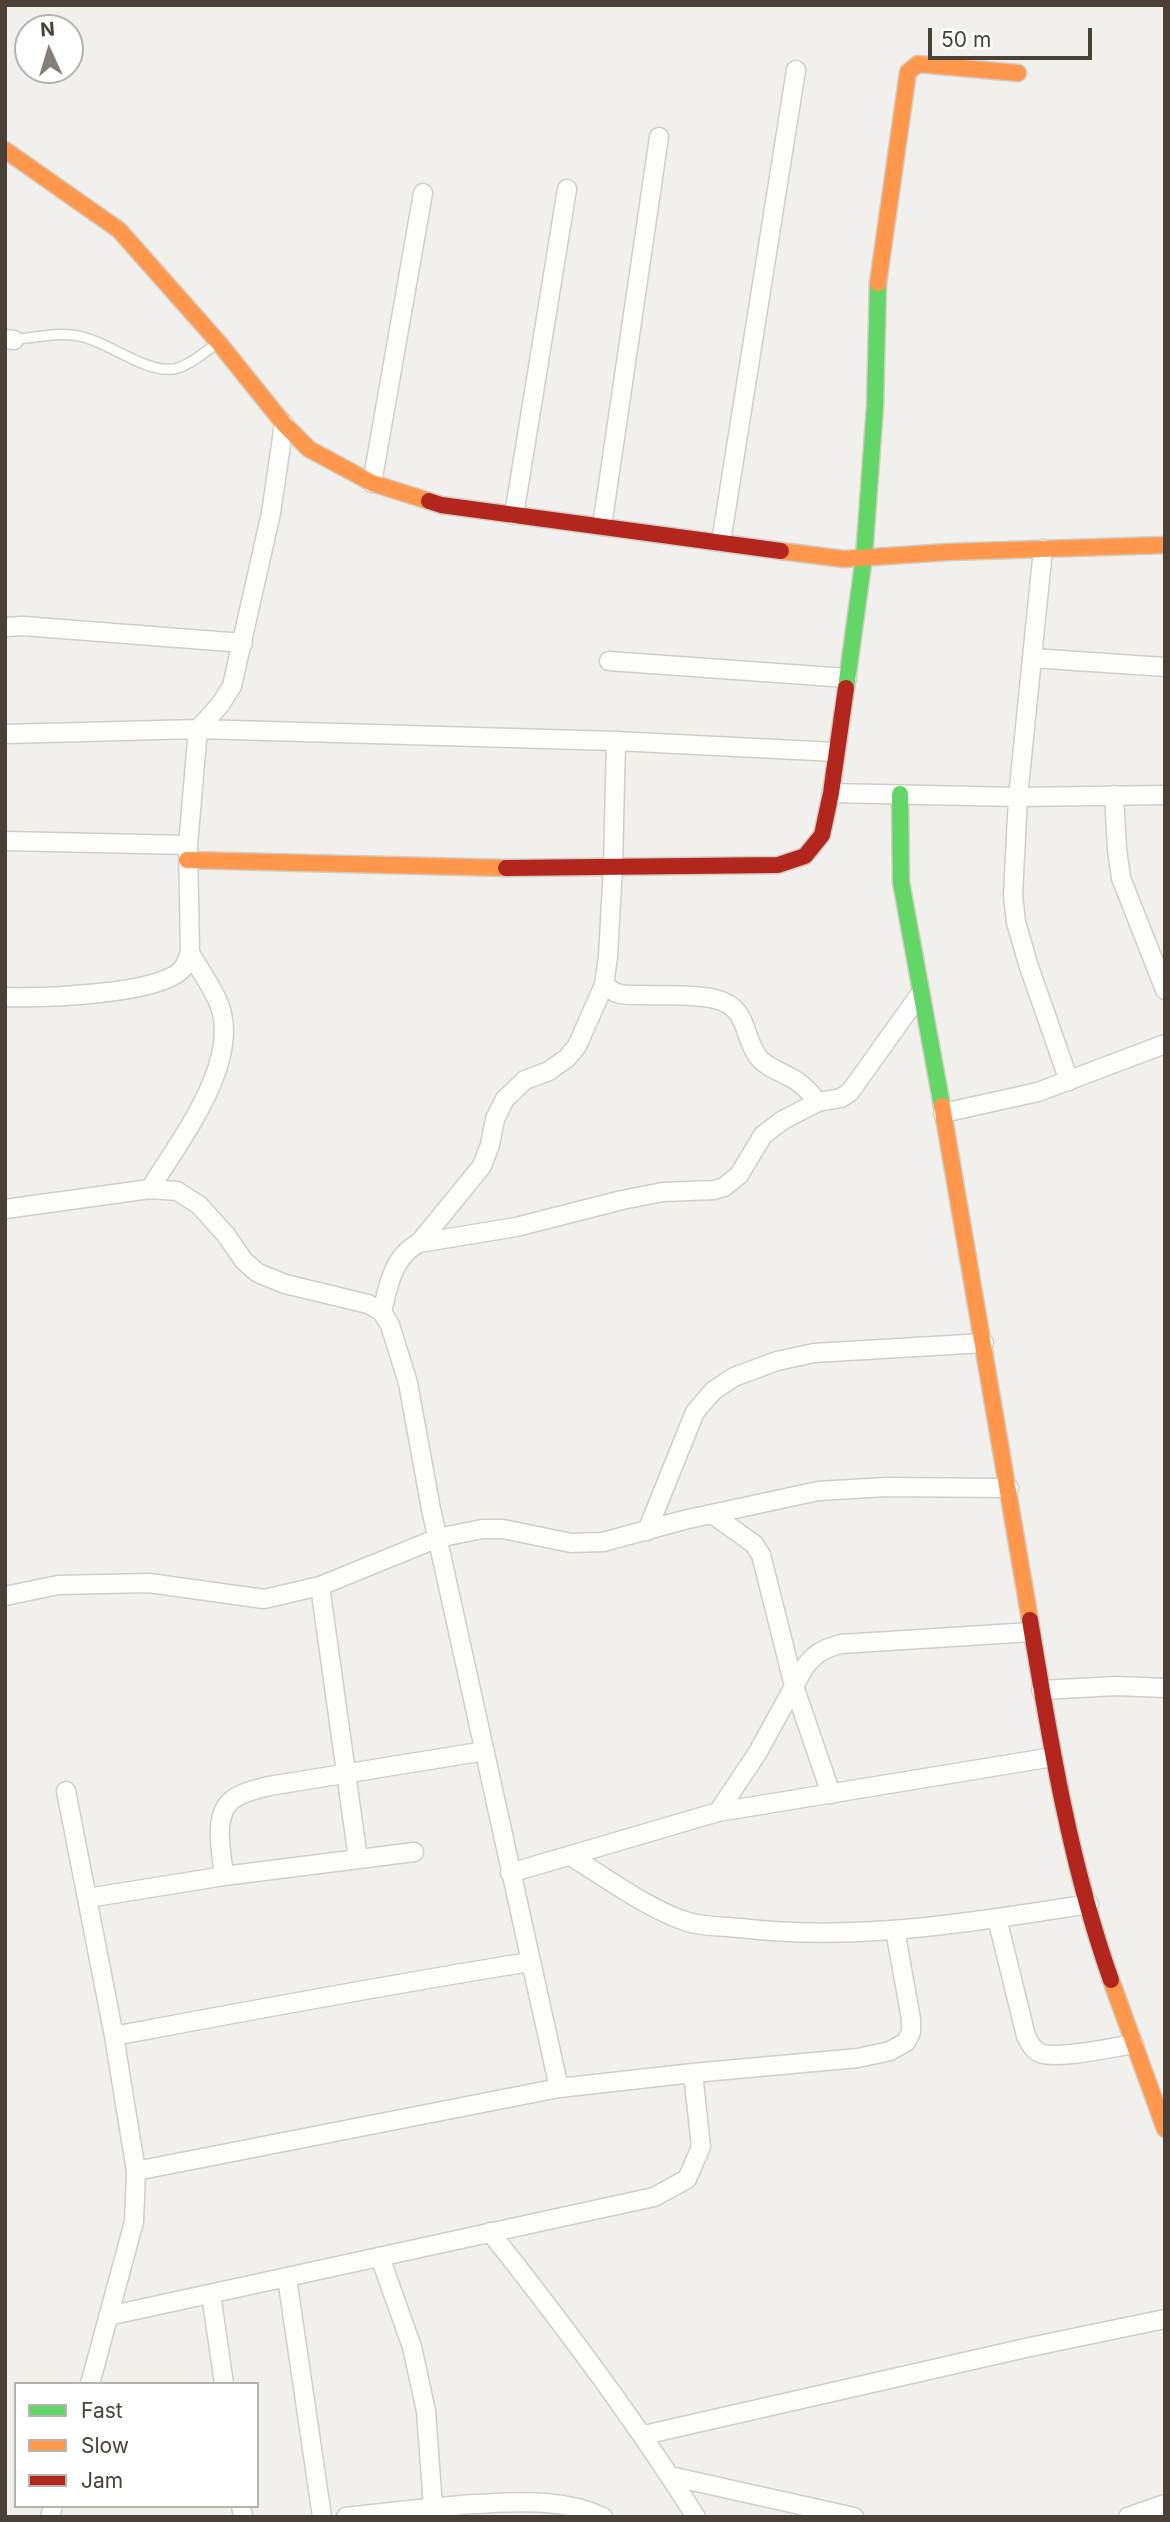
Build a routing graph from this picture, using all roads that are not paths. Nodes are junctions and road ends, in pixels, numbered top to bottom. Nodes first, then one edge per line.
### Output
1 (796, 70) dead end
2 (1018, 73) dead end
3 (659, 137) dead end
4 (5, 150) edge
5 (567, 188) dead end
6 (423, 193) dead end
7 (10, 340) edge
8 (219, 343) junction
9 (284, 424) junction
10 (372, 483) junction
11 (514, 514) junction
12 (601, 526) junction
13 (721, 542) junction
14 (1165, 545) edge
15 (1043, 549) junction
16 (864, 557) junction
17 (5, 627) edge
18 (243, 643) junction
19 (1032, 658) junction
20 (609, 661) dead end
21 (1165, 667) edge
22 (847, 678) junction
23 (198, 729) junction
24 (5, 734) edge
25 (616, 741) junction
26 (836, 752) junction
27 (831, 793) junction
28 (900, 794) junction
29 (1114, 795) junction
30 (1165, 795) edge
31 (1017, 797) junction
32 (5, 841) edge
33 (188, 852) junction
34 (613, 866) junction
35 (190, 953) junction
36 (604, 985) junction
37 (1165, 990) edge
38 (920, 994) junction
39 (5, 997) edge
40 (1165, 1044) edge
41 (1069, 1081) junction
42 (818, 1102) junction
43 (943, 1113) junction
44 (150, 1189) junction
45 (5, 1209) edge
46 (419, 1243) junction
47 (382, 1312) junction
48 (984, 1343) junction
49 (1009, 1488) junction
50 (712, 1514) junction
51 (646, 1531) junction
52 (438, 1538) junction
53 (320, 1586) junction
54 (5, 1596) edge
55 (1031, 1632) junction
56 (794, 1686) junction
57 (1165, 1688) edge
58 (1041, 1690) junction
59 (485, 1751) junction
60 (1053, 1757) junction
61 (346, 1774) junction
62 (66, 1791) dead end
63 (831, 1794) junction
64 (718, 1812) junction
65 (414, 1852) dead end
66 (572, 1857) junction
67 (358, 1859) junction
68 (510, 1873) junction
69 (224, 1876) junction
70 (88, 1898) junction
71 (1089, 1904) junction
72 (997, 1918) junction
73 (895, 1930) junction
74 (530, 1962) junction
75 (114, 2036) junction
76 (1134, 2044) junction
77 (693, 2073) junction
78 (559, 2088) junction
79 (1165, 2129) edge
80 (136, 2171) junction
81 (490, 2232) junction
82 (380, 2257) junction
83 (286, 2278) junction
84 (211, 2294) junction
85 (108, 2316) junction
86 (1165, 2319) edge
87 (91, 2382) edge
88 (224, 2382) edge
89 (644, 2435) junction
90 (670, 2476) junction
91 (1165, 2504) edge
92 (433, 2507) junction
93 (600, 2516) edge
94 (322, 2517) edge
95 (346, 2517) edge
96 (696, 2517) edge
97 (854, 2517) edge
98 (1128, 2517) edge

1 - 13 street
2 - 16 street
3 - 12 street
4 - 8 street
5 - 11 street
6 - 10 street
7 - 8 lane
8 - 9 street
9 - 10 street
9 - 18 street
10 - 11 street
11 - 12 street
12 - 13 street
13 - 16 street
14 - 15 street
15 - 16 street
15 - 19 street
16 - 22 street
17 - 18 street
18 - 23 street
19 - 21 street
19 - 31 street
20 - 22 street
22 - 26 street
23 - 24 street
23 - 25 street
23 - 33 street
25 - 26 street
25 - 34 street
26 - 27 street
27 - 28 street
27 - 34 street
28 - 31 street
28 - 38 street
29 - 30 street
29 - 31 street
29 - 37 street
31 - 41 street
32 - 33 street
33 - 34 street
33 - 35 street
34 - 36 street
35 - 39 street
35 - 44 street
36 - 42 street
36 - 46 street
38 - 42 street
38 - 43 street
40 - 41 street
41 - 43 street
42 - 46 street
43 - 48 street
44 - 45 street
44 - 47 street
46 - 47 street
47 - 52 street
48 - 49 street
48 - 51 street
49 - 50 street
49 - 55 street
50 - 51 street
50 - 56 street
51 - 52 street
52 - 53 street
52 - 59 street
53 - 54 street
53 - 61 street
55 - 56 street
55 - 58 street
56 - 63 street
56 - 64 street
57 - 58 street
58 - 60 street
59 - 61 street
59 - 68 street
60 - 63 street
60 - 71 street
61 - 67 street
61 - 69 street
62 - 70 street
63 - 64 street
64 - 66 street
65 - 67 street
66 - 68 street
66 - 73 street
67 - 69 street
68 - 74 street
69 - 70 street
70 - 75 street
71 - 72 street
71 - 76 street
72 - 73 street
72 - 76 street
73 - 77 street
74 - 75 street
74 - 78 street
75 - 80 street
76 - 79 street
77 - 78 street
77 - 81 street
78 - 80 street
80 - 85 street
81 - 82 street
81 - 89 street
82 - 83 street
82 - 92 street
83 - 84 street
83 - 94 street
84 - 85 street
84 - 88 street
85 - 87 street
86 - 89 street
89 - 90 street
90 - 96 street
90 - 97 street
91 - 98 street
92 - 93 street
92 - 95 street

